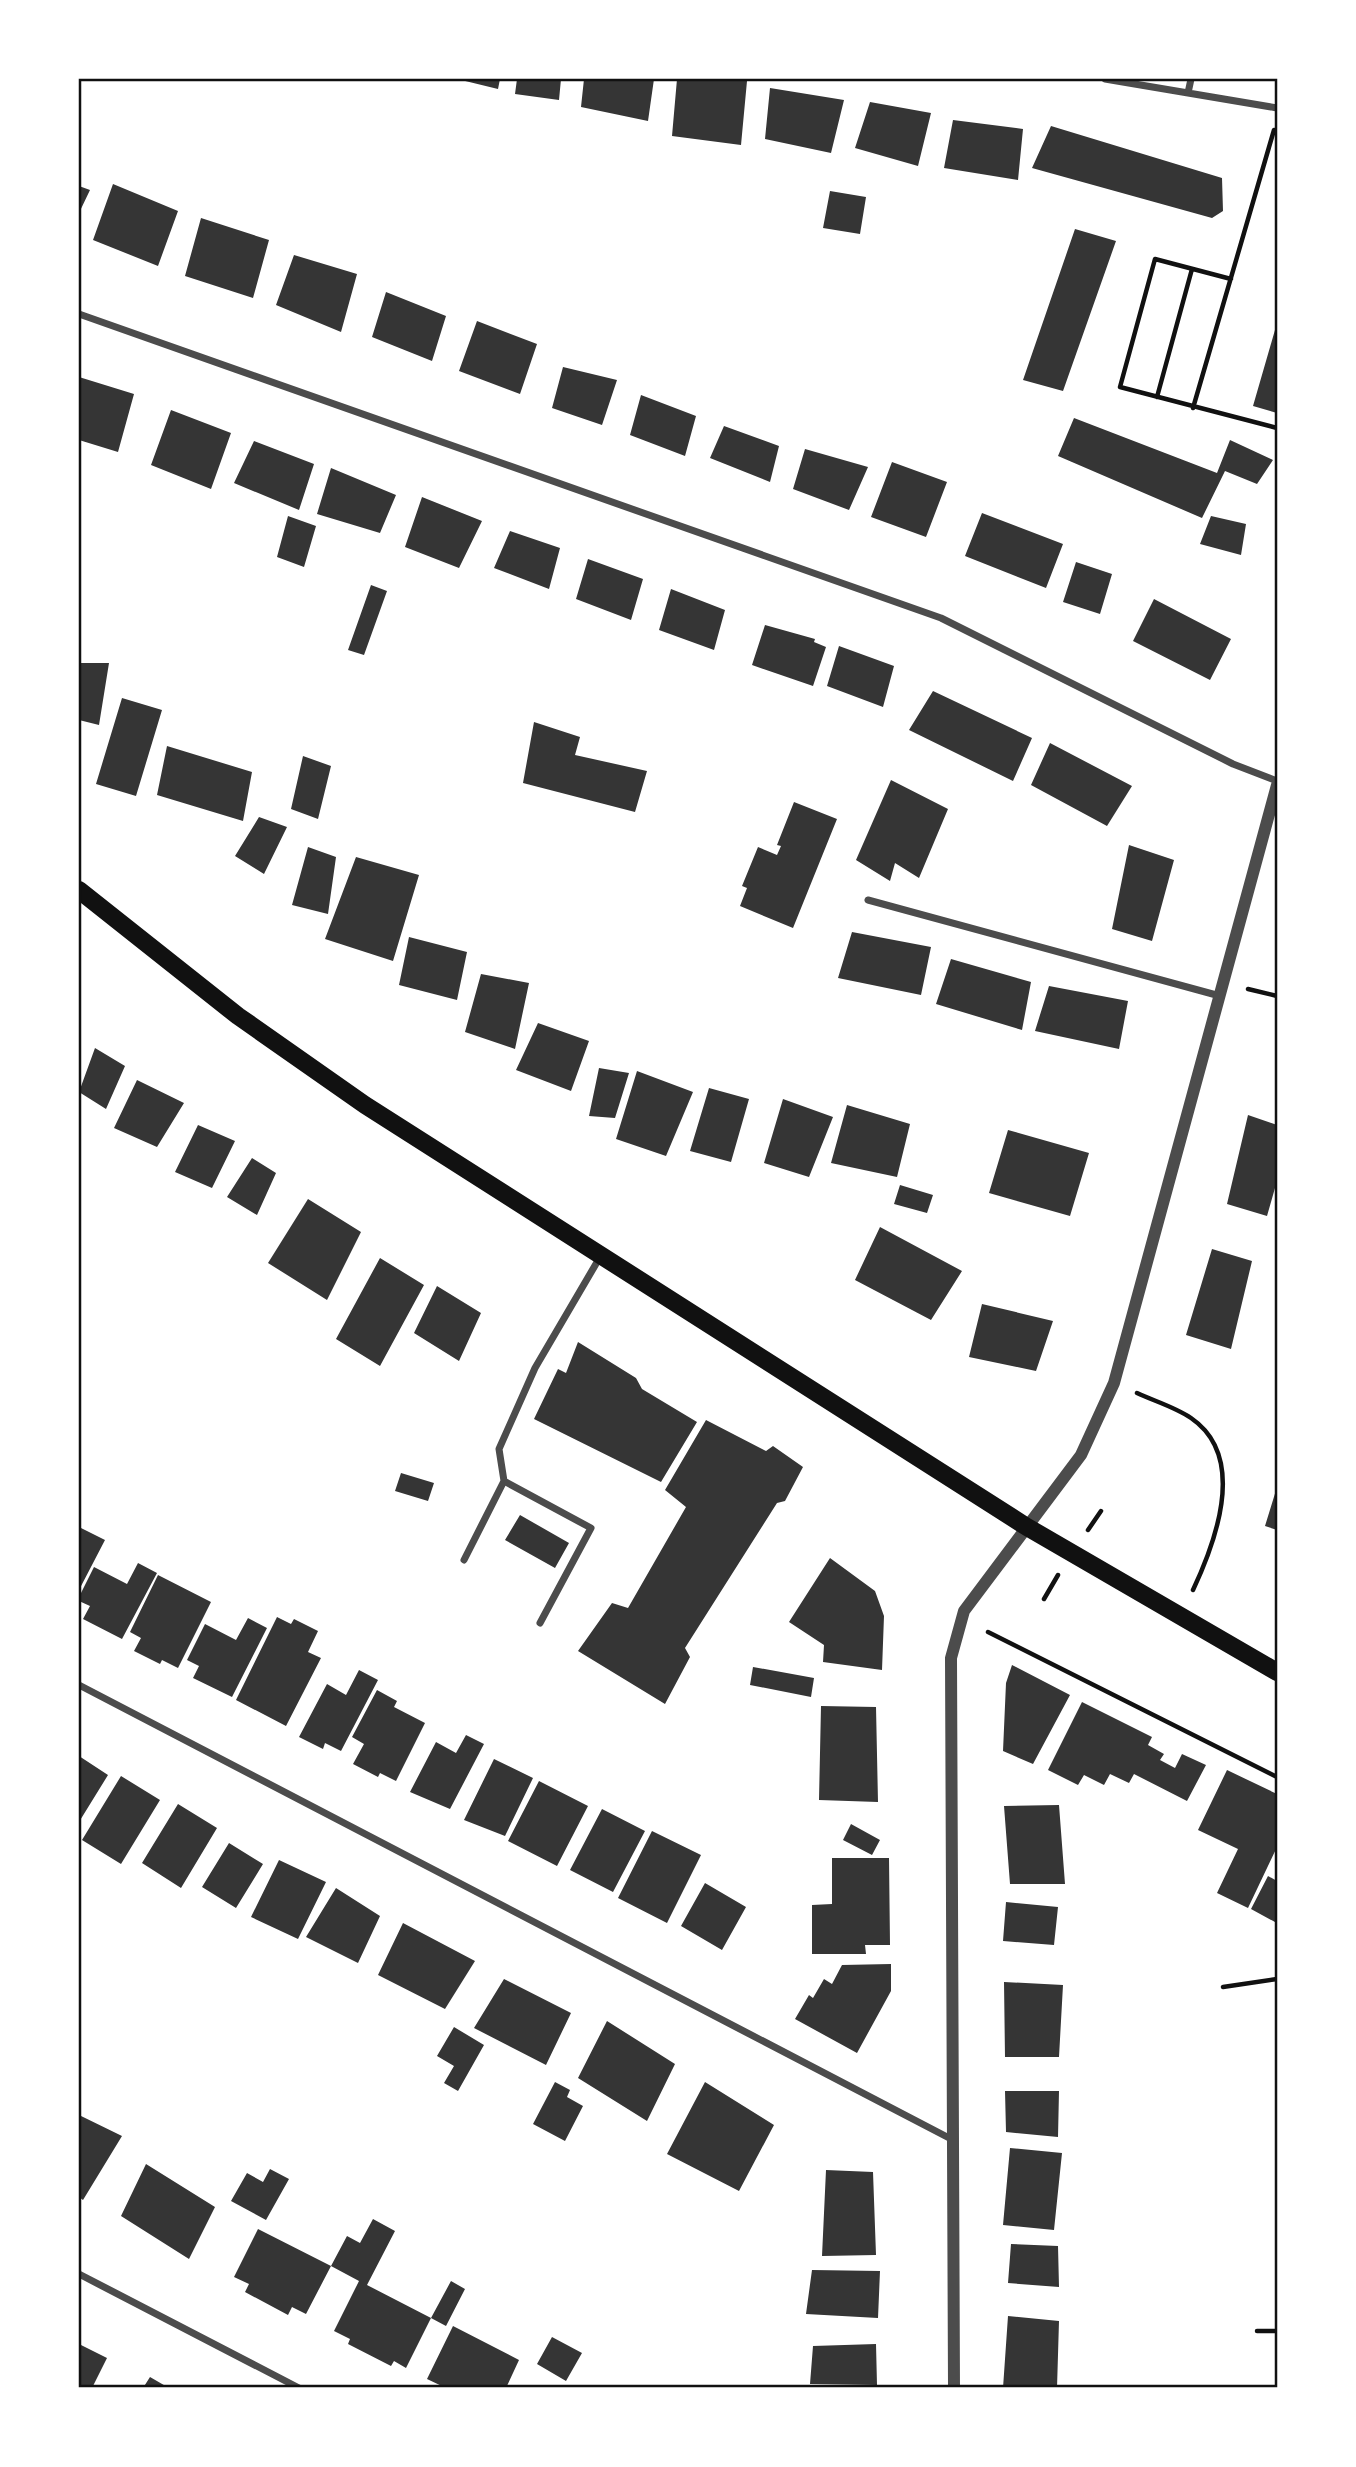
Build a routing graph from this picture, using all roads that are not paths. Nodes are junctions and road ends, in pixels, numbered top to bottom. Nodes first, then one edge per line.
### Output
1 (1105, 79) edge
2 (1191, 79) edge
3 (1188, 93) junction
4 (1277, 107) edge
5 (79, 314) edge
6 (1277, 783) edge
7 (79, 890) edge
8 (868, 900) dead end
9 (1220, 996) junction
10 (600, 1257) junction
11 (504, 1481) junction
12 (1027, 1527) junction
13 (464, 1560) dead end
14 (540, 1623) dead end
15 (1277, 1672) edge
16 (79, 1685) edge
17 (953, 2140) junction
18 (79, 2274) edge
19 (299, 2388) edge
20 (954, 2388) edge

1 - 3 street
2 - 3 street
3 - 4 street
5 - 6 street
6 - 9 street
7 - 10 main road
8 - 9 street
9 - 12 street
10 - 11 street
10 - 12 main road
11 - 13 street
11 - 14 street
12 - 15 main road
12 - 17 street
16 - 17 street
17 - 20 street
18 - 19 street

